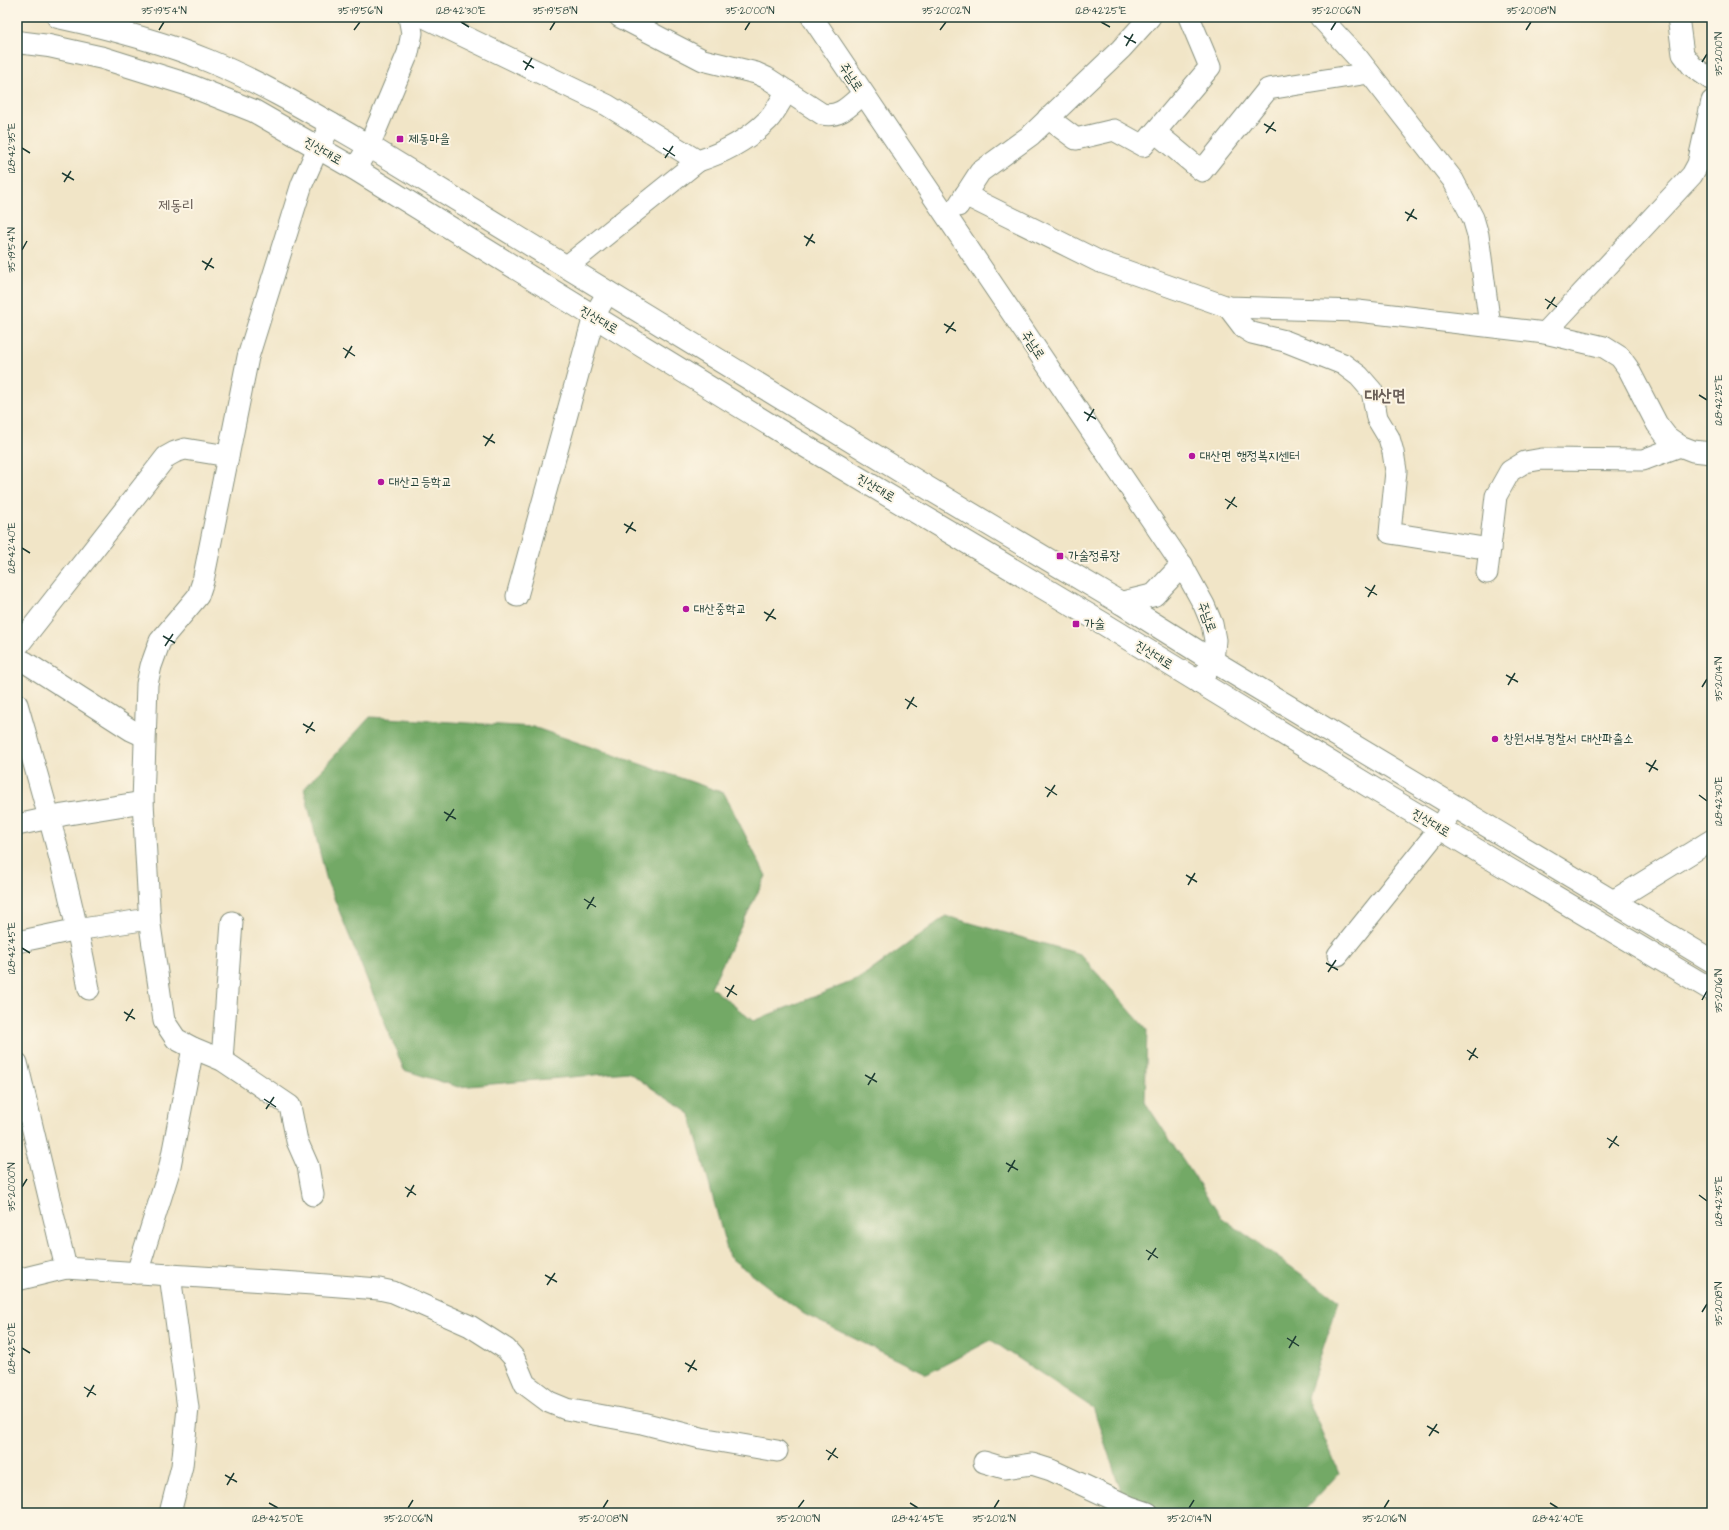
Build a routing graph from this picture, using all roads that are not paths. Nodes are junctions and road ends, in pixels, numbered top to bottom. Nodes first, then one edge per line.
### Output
1 (58, 17) edge
2 (409, 17) edge
3 (424, 17) edge
4 (620, 17) edge
5 (812, 17) edge
6 (1150, 17) edge
7 (1189, 17) edge
8 (1320, 17) edge
9 (1678, 17) edge
10 (89, 21) edge
11 (17, 42) edge
12 (1370, 73) junction
13 (1712, 80) edge
14 (787, 91) junction
15 (863, 94) junction
16 (1712, 101) edge
17 (1048, 118) junction
18 (332, 124) junction
19 (1155, 132) junction
20 (369, 146) junction
21 (318, 148) junction
22 (698, 161) junction
23 (355, 169) junction
24 (965, 195) junction
25 (949, 221) junction
26 (566, 267) junction
27 (608, 292) junction
28 (1228, 307) junction
29 (594, 316) junction
30 (1490, 326) junction
31 (1545, 333) junction
32 (1680, 446) junction
33 (1712, 453) edge
34 (228, 456) junction
35 (1490, 549) junction
36 (1182, 565) junction
37 (1487, 573) dead end
38 (518, 596) dead end
39 (1121, 603) junction
40 (17, 647) edge
41 (17, 659) edge
42 (1213, 661) junction
43 (1199, 683) junction
44 (17, 704) edge
45 (144, 736) junction
46 (143, 802) junction
47 (1454, 806) junction
48 (50, 818) junction
49 (17, 825) edge
50 (1440, 828) junction
51 (1712, 840) edge
52 (1613, 901) junction
53 (149, 919) junction
54 (232, 922) dead end
55 (78, 929) junction
56 (17, 942) edge
57 (1338, 954) dead end
58 (1712, 961) edge
59 (89, 989) dead end
60 (1712, 990) edge
61 (193, 1048) junction
62 (222, 1060) junction
63 (17, 1063) edge
64 (313, 1195) dead end
65 (66, 1268) junction
66 (137, 1273) junction
67 (170, 1275) junction
68 (17, 1280) edge
69 (777, 1451) dead end
70 (984, 1462) dead end
71 (170, 1513) edge
72 (1148, 1513) edge

1 - 10 main road, 진산대로
2 - 20 street
3 - 22 street
4 - 14 street
5 - 15 street, 주남로
6 - 17 street
7 - 19 street
8 - 12 street
9 - 13 street
10 - 18 main road, 진산대로
11 - 21 main road, 진산대로
12 - 19 street
12 - 30 street
14 - 15 street
14 - 22 street
15 - 25 street, 주남로
16 - 31 street
17 - 19 street
17 - 24 street
18 - 20 main road, 진산대로
18 - 21 street
20 - 23 street
20 - 26 main road, 진산대로
21 - 23 main road, 진산대로
21 - 34 street
22 - 26 street
23 - 29 main road, 진산대로
24 - 25 street
24 - 28 street
25 - 36 street, 주남로
26 - 27 main road, 진산대로
27 - 29 street
27 - 39 main road, 진산대로
28 - 30 street
28 - 35 street
29 - 38 street
29 - 43 main road, 진산대로
30 - 31 street
31 - 32 street
32 - 33 street
32 - 35 street
34 - 40 street
34 - 45 street
35 - 37 street
36 - 39 main road
36 - 42 street, 주남로
39 - 42 main road, 진산대로
41 - 45 street
42 - 43 street, 주남로
42 - 47 main road, 진산대로
43 - 50 main road, 진산대로
44 - 48 street
45 - 46 street
46 - 48 street
46 - 53 street
47 - 50 street
47 - 52 main road, 진산대로
48 - 49 street
48 - 55 street
50 - 57 street
50 - 60 main road, 진산대로
51 - 52 street
52 - 58 main road, 진산대로
53 - 55 street
53 - 61 street
54 - 62 street
55 - 56 street
55 - 59 street
61 - 62 street
61 - 66 street
62 - 64 street
63 - 65 street
65 - 66 street
65 - 68 street
66 - 67 street
67 - 69 street
67 - 71 street
70 - 72 street

